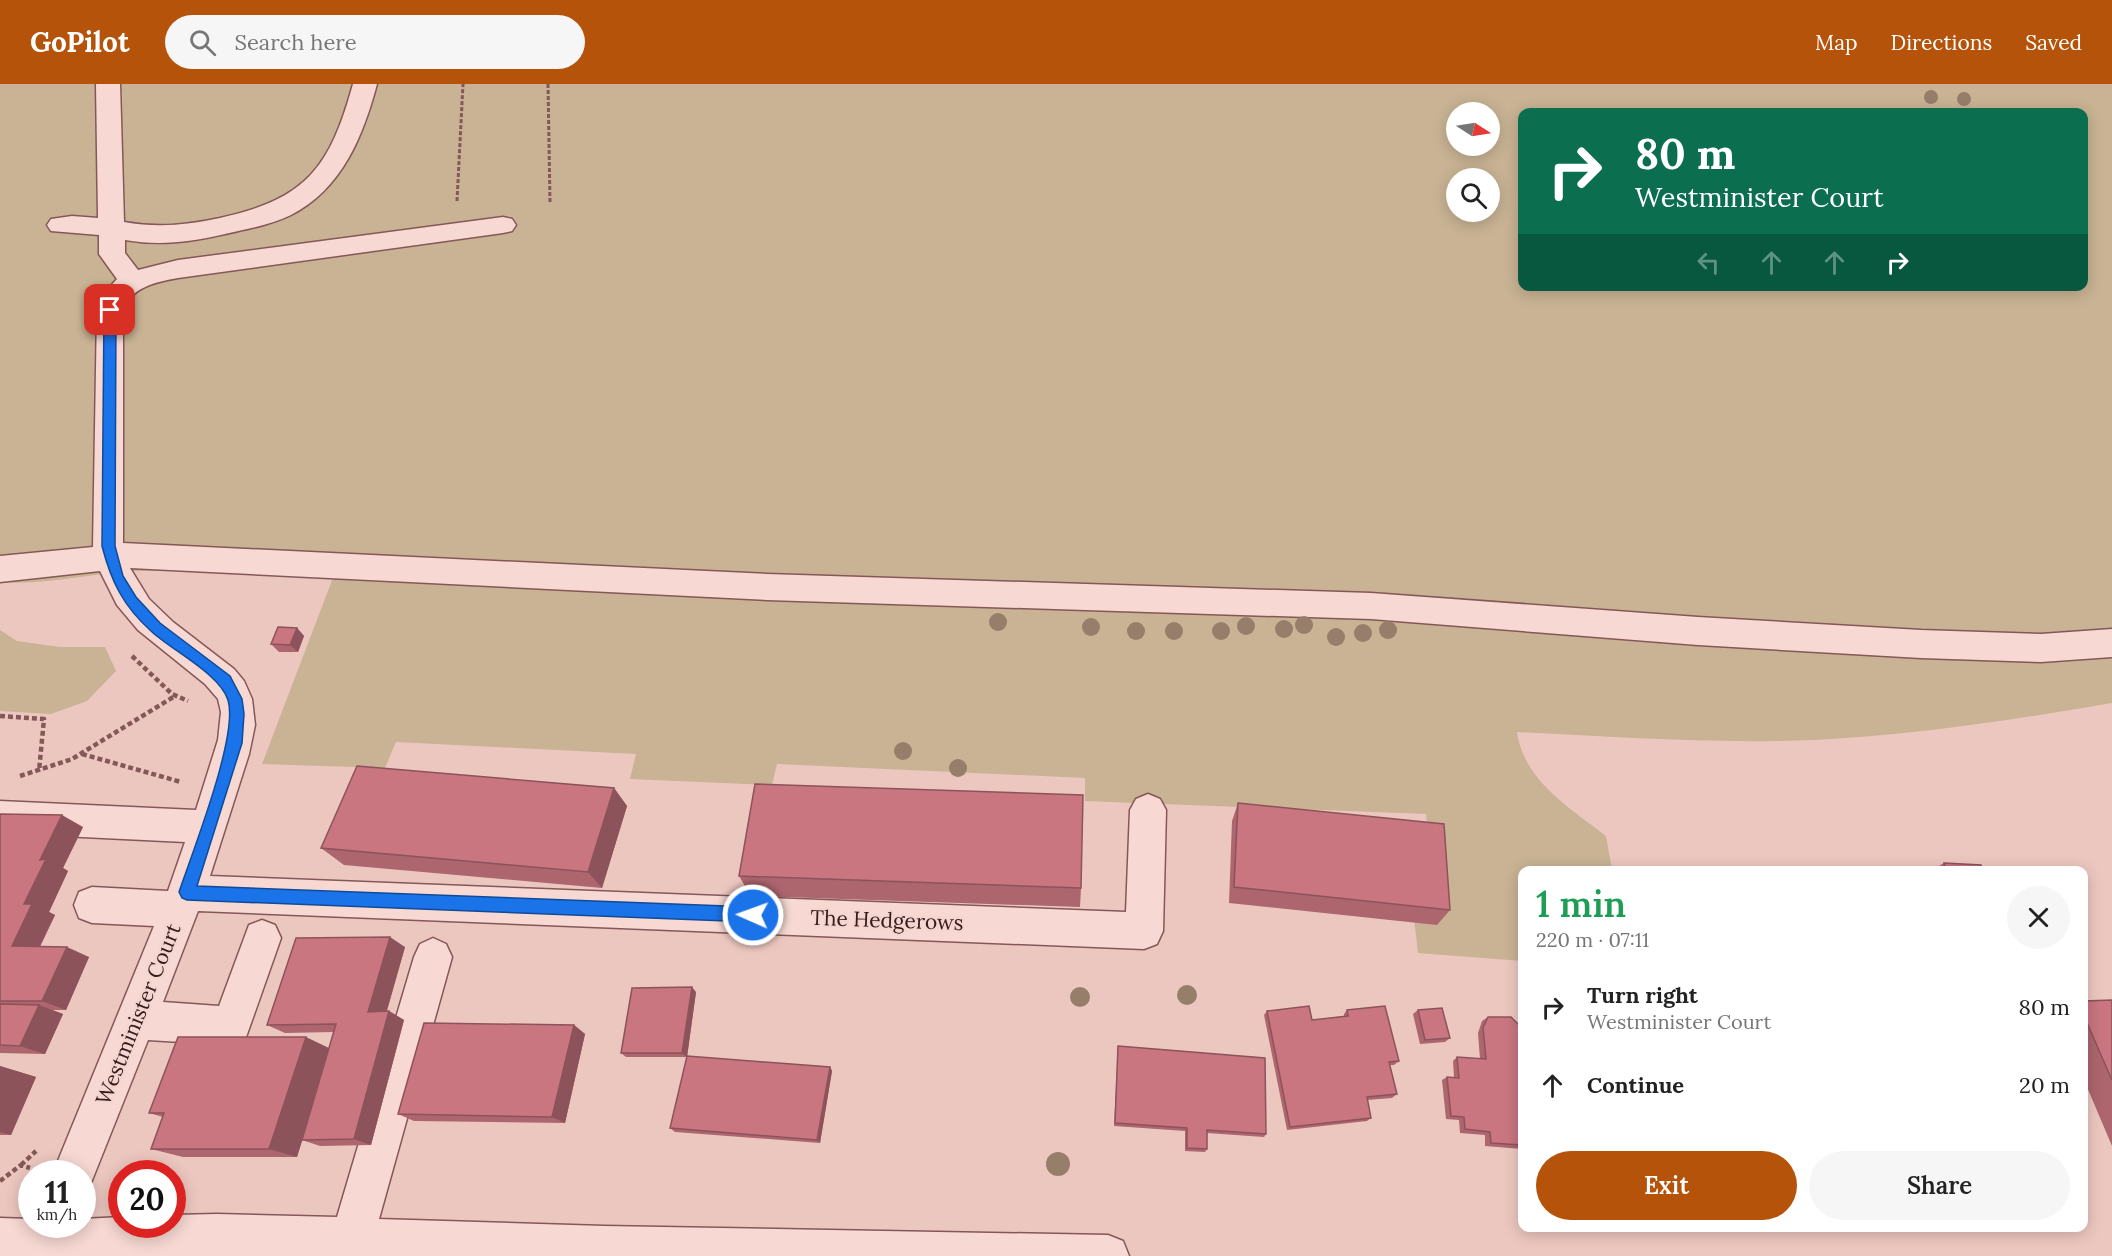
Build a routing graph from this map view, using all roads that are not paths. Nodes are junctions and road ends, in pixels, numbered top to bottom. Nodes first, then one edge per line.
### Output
1 (108, 84) edge
2 (365, 84) edge
3 (60, 225) dead end
4 (503, 225) dead end
5 (111, 228) junction
6 (133, 282) junction
7 (111, 557) junction
8 (0, 569) edge
9 (2112, 643) edge
10 (1148, 810) dead end
11 (0, 817) edge
12 (208, 827) junction
13 (184, 901) junction
14 (92, 905) dead end
15 (262, 938) dead end
16 (433, 957) dead end
17 (135, 1020) junction
18 (79, 1160) edge
19 (352, 1238) junction
20 (0, 1239) edge
21 (50, 1240) edge
22 (603, 1252) edge
23 (1108, 1256) edge

1 - 5 street
2 - 5 street
3 - 5 street
4 - 6 street
5 - 6 street
6 - 7 street, Westminister Court
7 - 8 street
7 - 9 street
7 - 12 street, Westminister Court
10 - 13 street, The Hedgerows
11 - 12 street
12 - 13 street, Westminister Court
13 - 14 street
13 - 17 street, Westminister Court
15 - 17 street
16 - 19 street
17 - 18 street, Westminister Court
19 - 21 street
19 - 22 street
20 - 21 street
22 - 23 street

